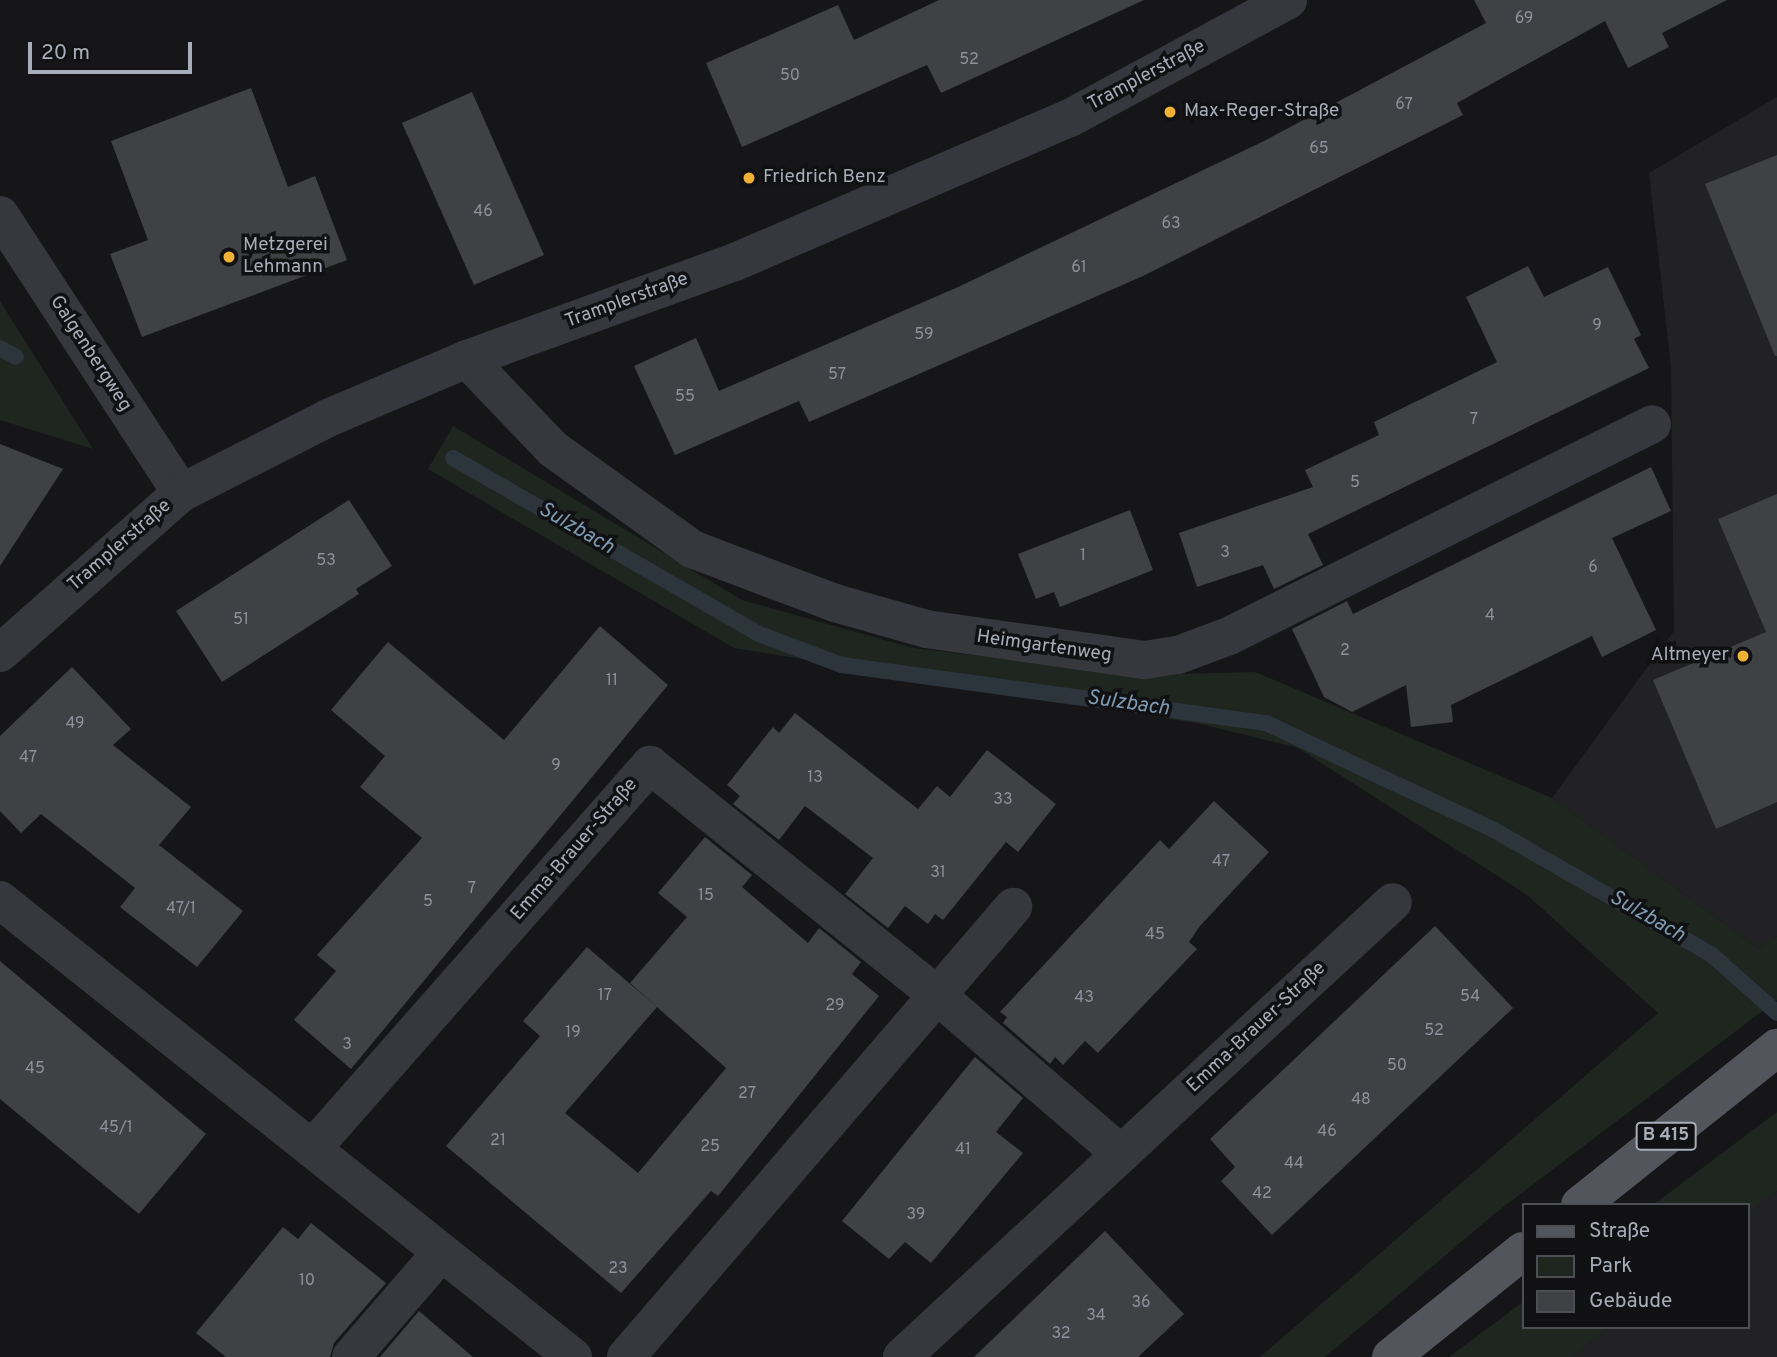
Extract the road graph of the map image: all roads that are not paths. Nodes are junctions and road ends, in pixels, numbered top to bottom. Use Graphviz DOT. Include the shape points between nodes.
graph roads {
  1 [pos="1288,0"];
  2 [pos="0,215"];
  3 [pos="467,359"];
  4 [pos="1652,424"];
  5 [pos="181,493"];
  6 [pos="0,653"];
  7 [pos="0,900"];
  8 [pos="1393,902"];
  9 [pos="1013,907"];
  10 [pos="938,996"];
  11 [pos="1764,1057"];
  12 [pos="312,1149"];
  13 [pos="1121,1154"];
  14 [pos="1582,1203"];
  15 [pos="1522,1252"];
  16 [pos="439,1255"];
  17 [pos="351,1357"];
  18 [pos="573,1357"];
  19 [pos="626,1357"];
  20 [pos="902,1357"];
  21 [pos="1391,1357"];
  1 -- 3 [label="street, Tramplerstraße" via="1070,118 734,262"];
  2 -- 5 [label="street, Galgenbergweg"];
  3 -- 4 [label="street, Heimgartenweg" via="552,449 692,549 835,603 926,629 1145,660 1178,655 1229,636"];
  3 -- 5 [label="street, Tramplerstraße" via="328,418"];
  5 -- 6 [label="street, Tramplerstraße"];
  7 -- 12 [label="street"];
  8 -- 13 [label="street, Emma-Brauer-Straße"];
  9 -- 10 [label="street"];
  10 -- 12 [label="street, Emma-Brauer-Straße" via="650,765"];
  10 -- 13 [label="street, Emma-Brauer-Straße"];
  10 -- 19 [label="street"];
  11 -- 14 [label="main road, B 415"];
  12 -- 16 [label="street"];
  13 -- 20 [label="street, Emma-Brauer-Straße"];
  15 -- 21 [label="main road"];
  16 -- 17 [label="street"];
  16 -- 18 [label="street"];
}
